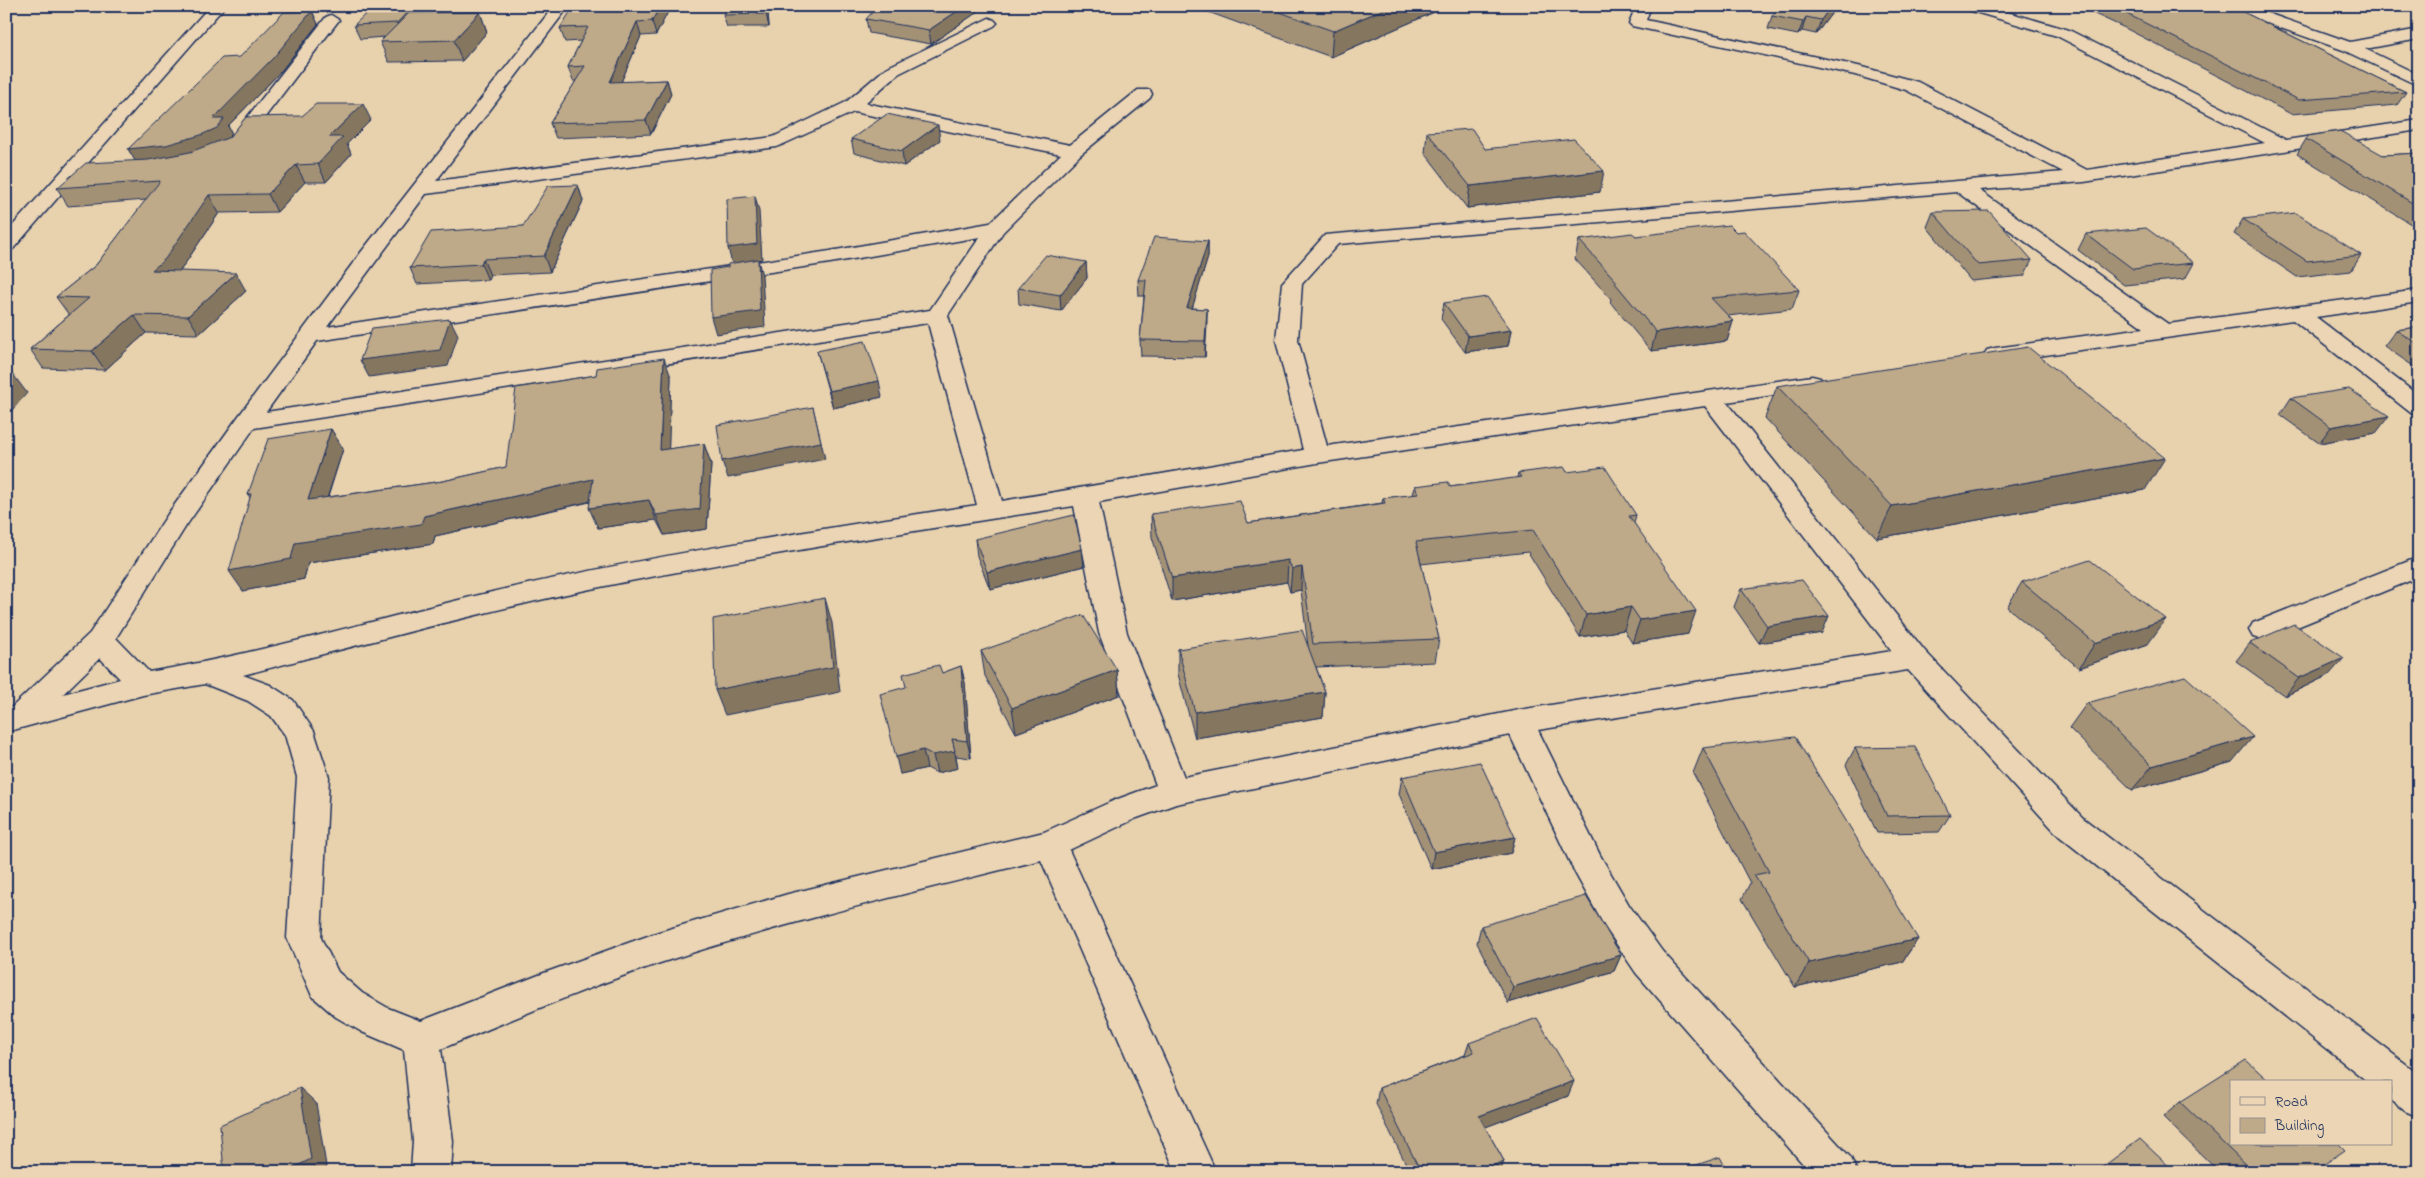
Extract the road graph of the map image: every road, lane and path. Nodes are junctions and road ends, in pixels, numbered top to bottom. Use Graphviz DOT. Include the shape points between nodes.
graph roads {
  1 [pos="218,6"];
  2 [pos="562,6"];
  3 [pos="1644,6"];
  4 [pos="1970,6"];
  5 [pos="2232,6"];
  6 [pos="2248,6"];
  7 [pos="2265,18"];
  8 [pos="331,20"];
  9 [pos="989,23"];
  10 [pos="2419,34"];
  11 [pos="2349,47"];
  12 [pos="2419,81"];
  13 [pos="1144,94"];
  14 [pos="852,106"];
  15 [pos="2419,125"];
  16 [pos="2284,146"];
  17 [pos="1074,151"];
  18 [pos="221,157"];
  19 [pos="88,173"];
  20 [pos="70,174"];
  21 [pos="2084,176"];
  22 [pos="1960,186"];
  23 [pos="420,189"];
  24 [pos="996,228"];
  25 [pos="6,245"];
  26 [pos="2419,296"];
  27 [pos="2298,313"];
  28 [pos="937,315"];
  29 [pos="2163,331"];
  30 [pos="309,336"];
  31 [pos="1969,359"];
  32 [pos="1835,380"];
  33 [pos="1710,397"];
  34 [pos="2419,408"];
  35 [pos="246,422"];
  36 [pos="1317,455"];
  37 [pos="1084,496"];
  38 [pos="991,509"];
  39 [pos="2419,566"];
  40 [pos="2263,630"];
  41 [pos="100,640"];
  42 [pos="1914,658"];
  43 [pos="206,673"];
  44 [pos="143,684"];
  45 [pos="14,718"];
  46 [pos="1519,722"];
  47 [pos="1174,792"];
  48 [pos="1050,844"];
  49 [pos="420,1039"];
  50 [pos="2419,1098"];
  51 [pos="431,1172"];
  52 [pos="1196,1172"];
  53 [pos="1837,1172"];
  1 -- 20 [label="street"];
  2 -- 23 [label="street"];
  3 -- 21 [label="street" via="1637,23 1858,70 1912,86"];
  4 -- 16 [label="street" via="2063,33"];
  5 -- 7 [label="street"];
  6 -- 7 [label="street"];
  7 -- 11 [label="street"];
  8 -- 18 [label="street" via="232,148"];
  9 -- 14 [label="street" via="892,71"];
  10 -- 11 [label="street"];
  11 -- 12 [label="street"];
  13 -- 17 [label="street"];
  14 -- 17 [label="street"];
  14 -- 23 [label="street" via="777,142"];
  15 -- 16 [label="street"];
  16 -- 21 [label="street"];
  17 -- 24 [label="street"];
  19 -- 20 [label="street"];
  20 -- 25 [label="street"];
  21 -- 22 [label="street"];
  22 -- 29 [label="street"];
  22 -- 36 [label="street" via="1332,239 1292,283 1287,340"];
  23 -- 30 [label="street"];
  24 -- 28 [label="street"];
  24 -- 30 [label="street" via="830,257"];
  26 -- 27 [label="street"];
  27 -- 29 [label="street"];
  27 -- 34 [label="street"];
  28 -- 35 [label="street"];
  28 -- 38 [label="street"];
  29 -- 31 [label="street"];
  30 -- 35 [label="street"];
  32 -- 33 [label="street"];
  33 -- 36 [label="street"];
  33 -- 42 [label="street"];
  35 -- 41 [label="street" via="177,520"];
  36 -- 37 [label="street"];
  37 -- 38 [label="street"];
  37 -- 47 [label="street" via="1113,633"];
  38 -- 43 [label="street" via="618,574"];
  39 -- 40 [label="street"];
  41 -- 44 [label="street"];
  41 -- 45 [label="street"];
  42 -- 46 [label="street"];
  42 -- 50 [label="street" via="2071,827"];
  43 -- 44 [label="street"];
  43 -- 49 [label="street" via="259,693 282,708 299,731 313,778 304,938 325,984 349,1005"];
  44 -- 45 [label="street"];
  46 -- 47 [label="street"];
  46 -- 53 [label="street" via="1586,861 1617,916 1649,962"];
  47 -- 48 [label="street" via="1126,809"];
  48 -- 49 [label="street" via="788,909 659,948 544,989"];
  48 -- 52 [label="street"];
  49 -- 51 [label="street" via="433,1141"];
}
